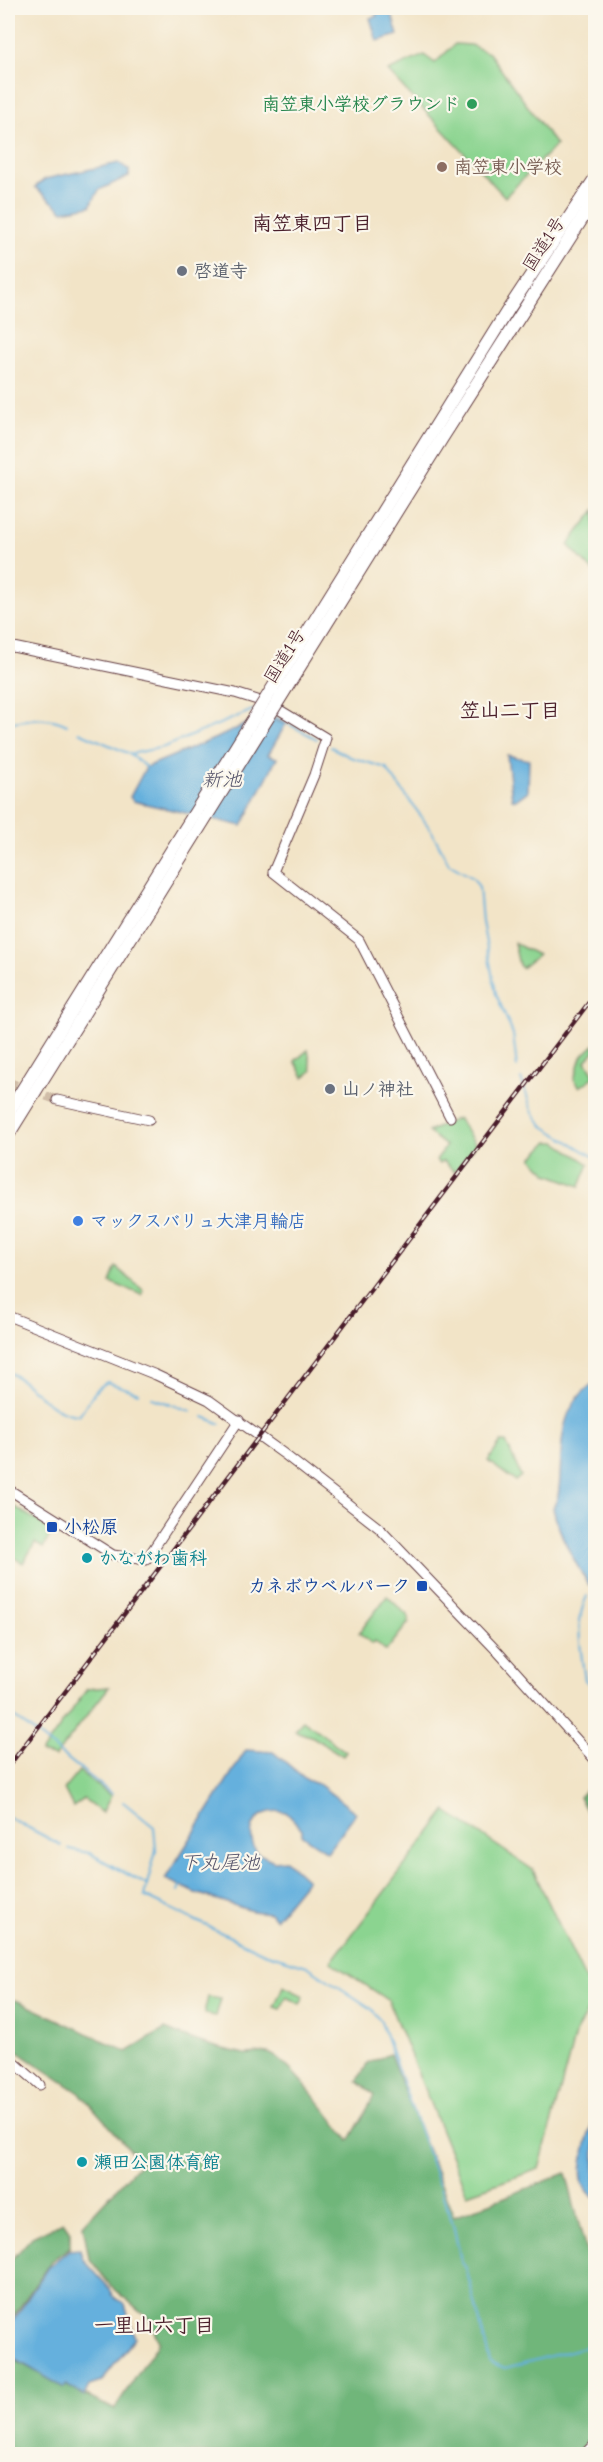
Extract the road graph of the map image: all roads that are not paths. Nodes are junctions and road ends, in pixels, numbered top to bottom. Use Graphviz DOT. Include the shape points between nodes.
graph roads {
  1 [pos="596,177"];
  2 [pos="596,197"];
  3 [pos="8,646"];
  4 [pos="57,1100"];
  5 [pos="8,1113"];
  6 [pos="450,1117"];
  7 [pos="149,1120"];
  8 [pos="8,1135"];
  9 [pos="8,1316"];
  10 [pos="239,1420"];
  11 [pos="8,1490"];
  12 [pos="596,1761"];
  13 [pos="8,2057"];
  14 [pos="40,2085"];
  15 [pos="596,2446"];
  16 [pos="588,2454"];
  1 -- 5 [label="highway, 国道1号, bridge" via="508,310"];
  2 -- 8 [label="highway, 国道1号, bridge"];
  3 -- 6 [label="street" via="235,693 270,704 326,738 273,872 359,940"];
  4 -- 7 [label="street"];
  9 -- 10 [label="street" via="156,1376 209,1400"];
  10 -- 11 [label="street" via="146,1560 113,1556"];
  10 -- 12 [label="street" via="379,1528"];
  13 -- 14 [label="street"];
  15 -- 16 [label="highway"];
}
